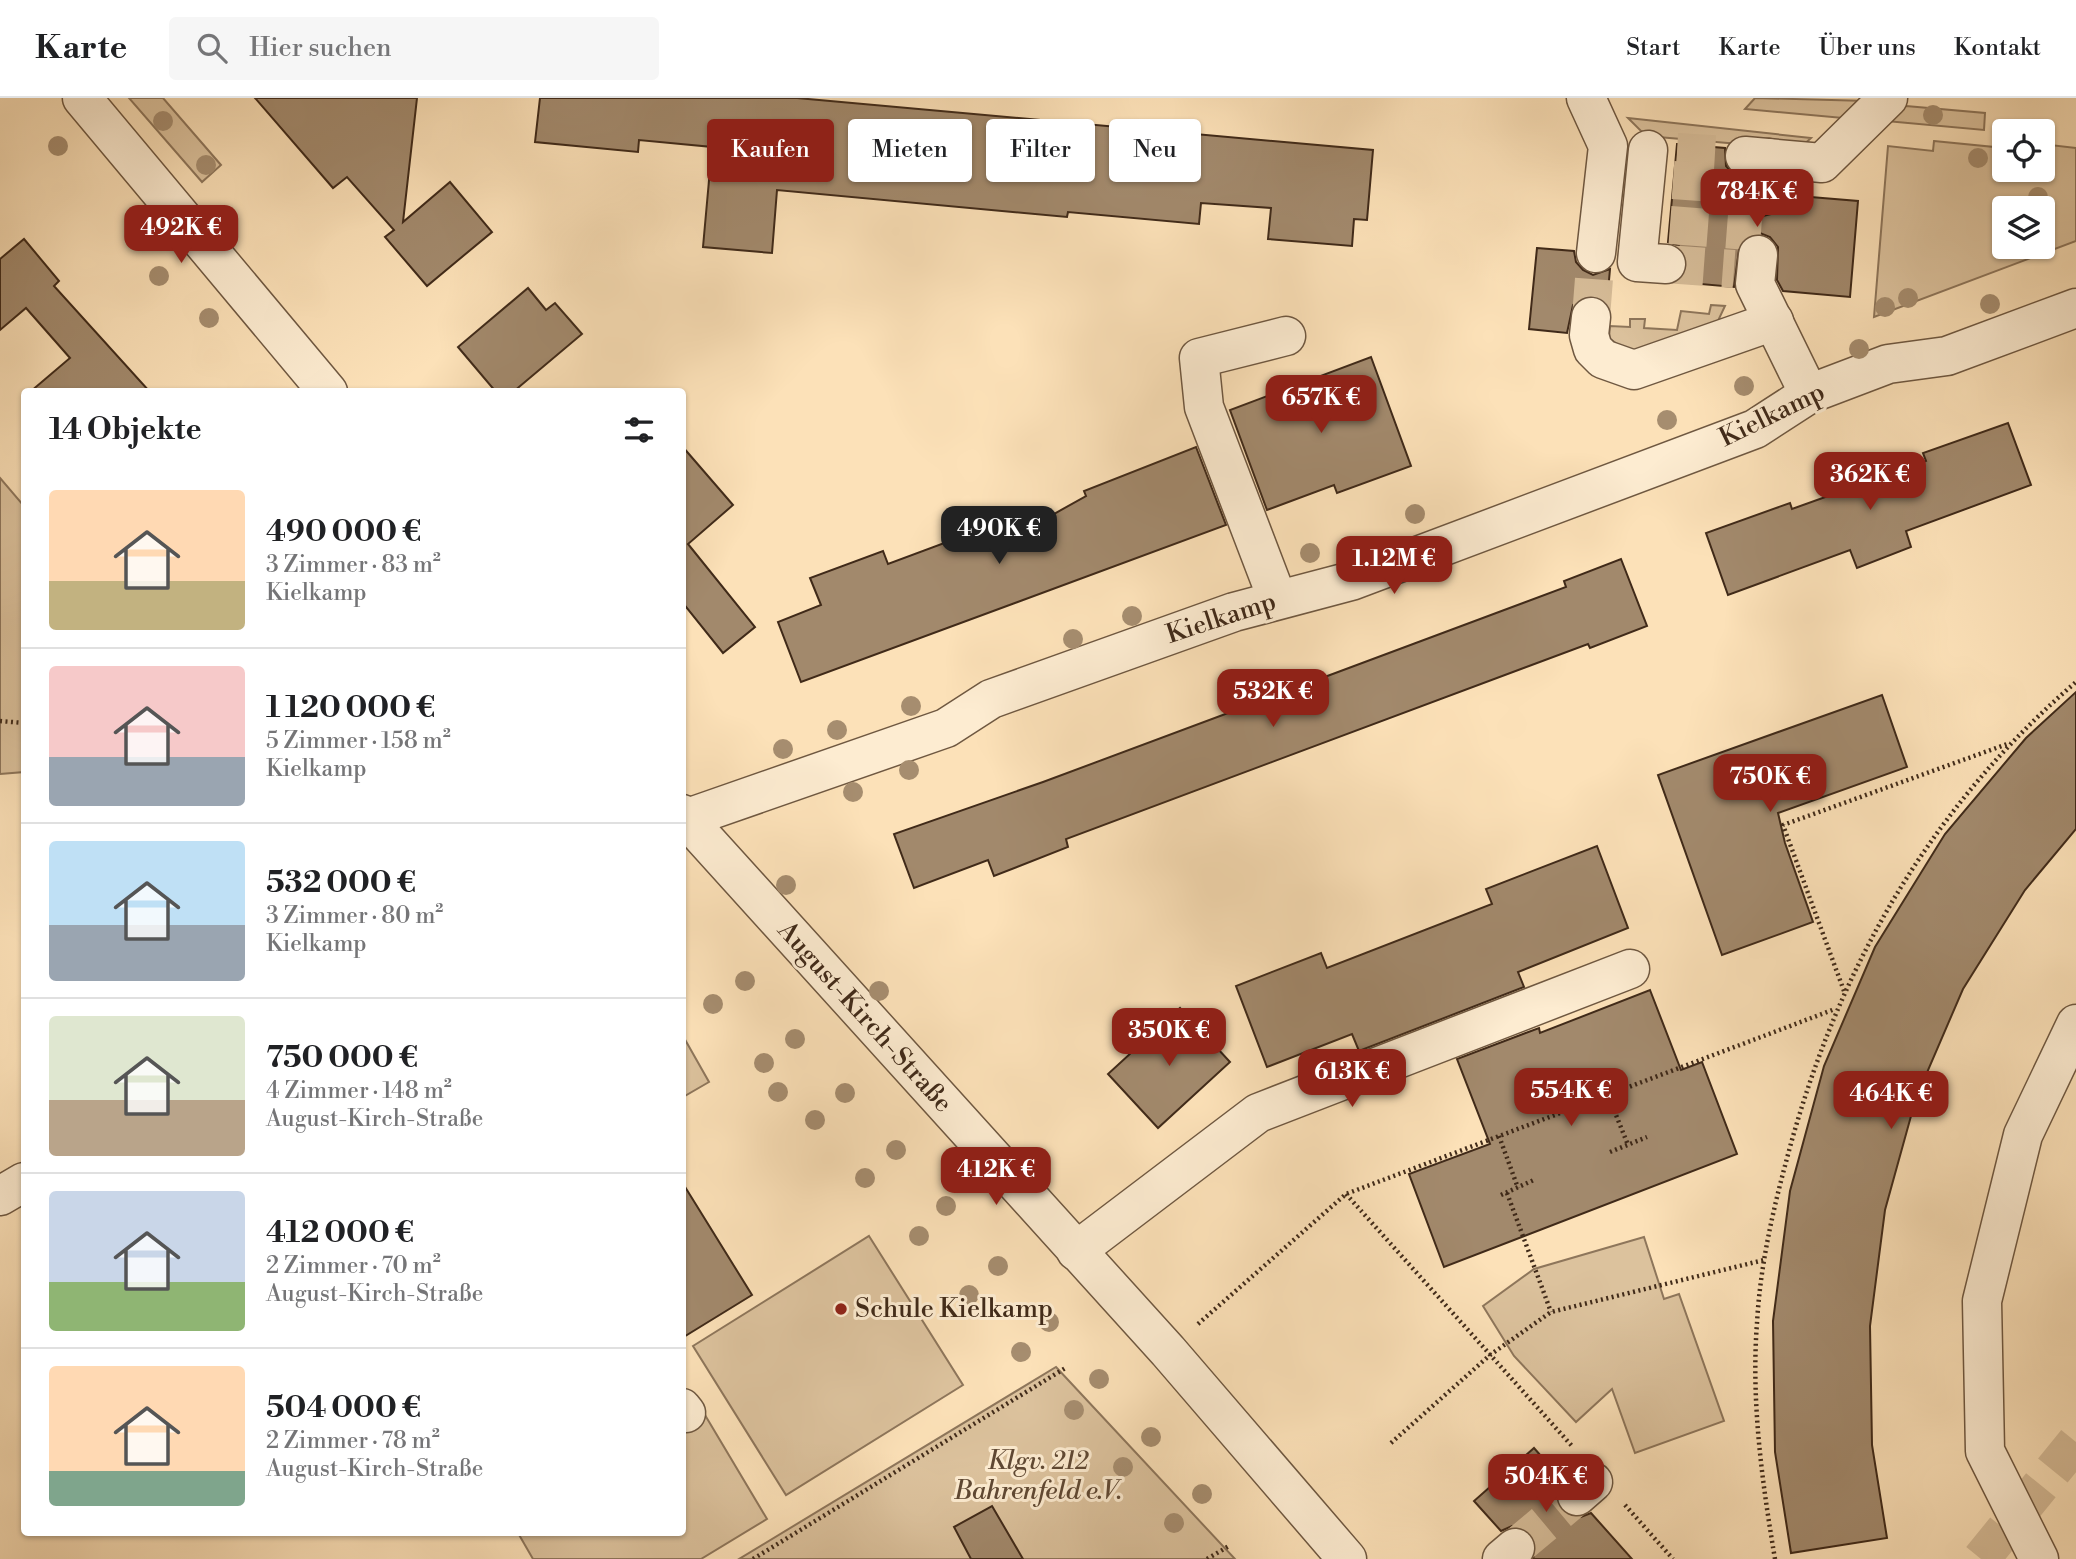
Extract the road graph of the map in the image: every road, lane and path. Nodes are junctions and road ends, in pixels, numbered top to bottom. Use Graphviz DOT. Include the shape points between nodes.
graph roads {
  1 [pos="82,98"];
  2 [pos="1586,98"];
  3 [pos="1888,98"];
  4 [pos="1606,160"];
  5 [pos="1758,176"];
  6 [pos="1655,224"];
  7 [pos="1666,264"];
  8 [pos="1749,265"];
  9 [pos="2076,308"];
  10 [pos="1591,317"];
  11 [pos="1774,321"];
  12 [pos="1286,336"];
  13 [pos="325,388"];
  14 [pos="1809,394"];
  15 [pos="1277,598"];
  16 [pos="2076,682"];
  17 [pos="0,721"];
  18 [pos="21,723"];
  19 [pos="2010,743"];
  20 [pos="686,817"];
  21 [pos="686,820"];
  22 [pos="1630,969"];
  23 [pos="1845,992"];
  24 [pos="1835,1009"];
  25 [pos="2076,1024"];
  26 [pos="1608,1095"];
  27 [pos="1499,1136"];
  28 [pos="1647,1137"];
  29 [pos="1628,1145"];
  30 [pos="1610,1152"];
  31 [pos="1536,1180"];
  32 [pos="21,1184"];
  33 [pos="1518,1188"];
  34 [pos="1346,1194"];
  35 [pos="0,1196"];
  36 [pos="1076,1251"];
  37 [pos="1764,1259"];
  38 [pos="1551,1312"];
  39 [pos="1168,1351"];
  40 [pos="1490,1355"];
  41 [pos="1067,1367"];
  42 [pos="1391,1443"];
  43 [pos="1573,1447"];
  44 [pos="1596,1492"];
  45 [pos="1229,1546"];
  46 [pos="753,1559"];
  47 [pos="1207,1559"];
  48 [pos="1347,1559"];
  49 [pos="1673,1559"];
  50 [pos="1774,1559"];
  51 [pos="2039,1559"];
  1 -- 13 [label="street"];
  2 -- 4 [label="street"];
  3 -- 5 [label="street" via="1822,163"];
  4 -- 6 [label="street" via="1661,165"];
  4 -- 6 [label="street" via="1597,237"];
  6 -- 7 [label="street" via="1637,262"];
  8 -- 11 [label="street"];
  9 -- 14 [label="street, Kielkamp" via="1947,356 1888,364"];
  10 -- 11 [label="street" via="1593,349 1603,359 1634,370"];
  11 -- 14 [label="street"];
  12 -- 15 [label="street" via="1199,358 1204,407"];
  14 -- 15 [label="street, Kielkamp" via="1755,429 1351,581"];
  15 -- 20 [label="street, Kielkamp" via="991,699 946,728"];
  16 -- 19 [label="path"];
  17 -- 18 [label="path"];
  19 -- 23 [label="path" via="1919,855"];
  19 -- 23 [label="path" via="1783,825"];
  21 -- 36 [label="street, August-Kirch-Straße"];
  22 -- 36 [label="street" via="1258,1113"];
  23 -- 24 [label="path"];
  24 -- 26 [label="path"];
  24 -- 37 [label="path" via="1809,1078"];
  25 -- 51 [label="street" via="2023,1135 1982,1301 1985,1451"];
  26 -- 27 [label="path"];
  26 -- 29 [label="path"];
  27 -- 33 [label="path"];
  27 -- 34 [label="path"];
  28 -- 29 [label="path"];
  29 -- 30 [label="path"];
  31 -- 33 [label="path"];
  32 -- 35 [label="street"];
  33 -- 38 [label="path" via="1504,1194"];
  34 -- 39 [label="path"];
  34 -- 40 [label="path"];
  36 -- 39 [label="street, August-Kirch-Straße"];
  37 -- 38 [label="path"];
  37 -- 50 [label="path" via="1756,1324 1759,1446"];
  38 -- 40 [label="path"];
  39 -- 48 [label="street, August-Kirch-Straße"];
  40 -- 42 [label="path"];
  40 -- 43 [label="path"];
  41 -- 46 [label="path"];
  44 -- 49 [label="path"];
  45 -- 47 [label="path"];
}
